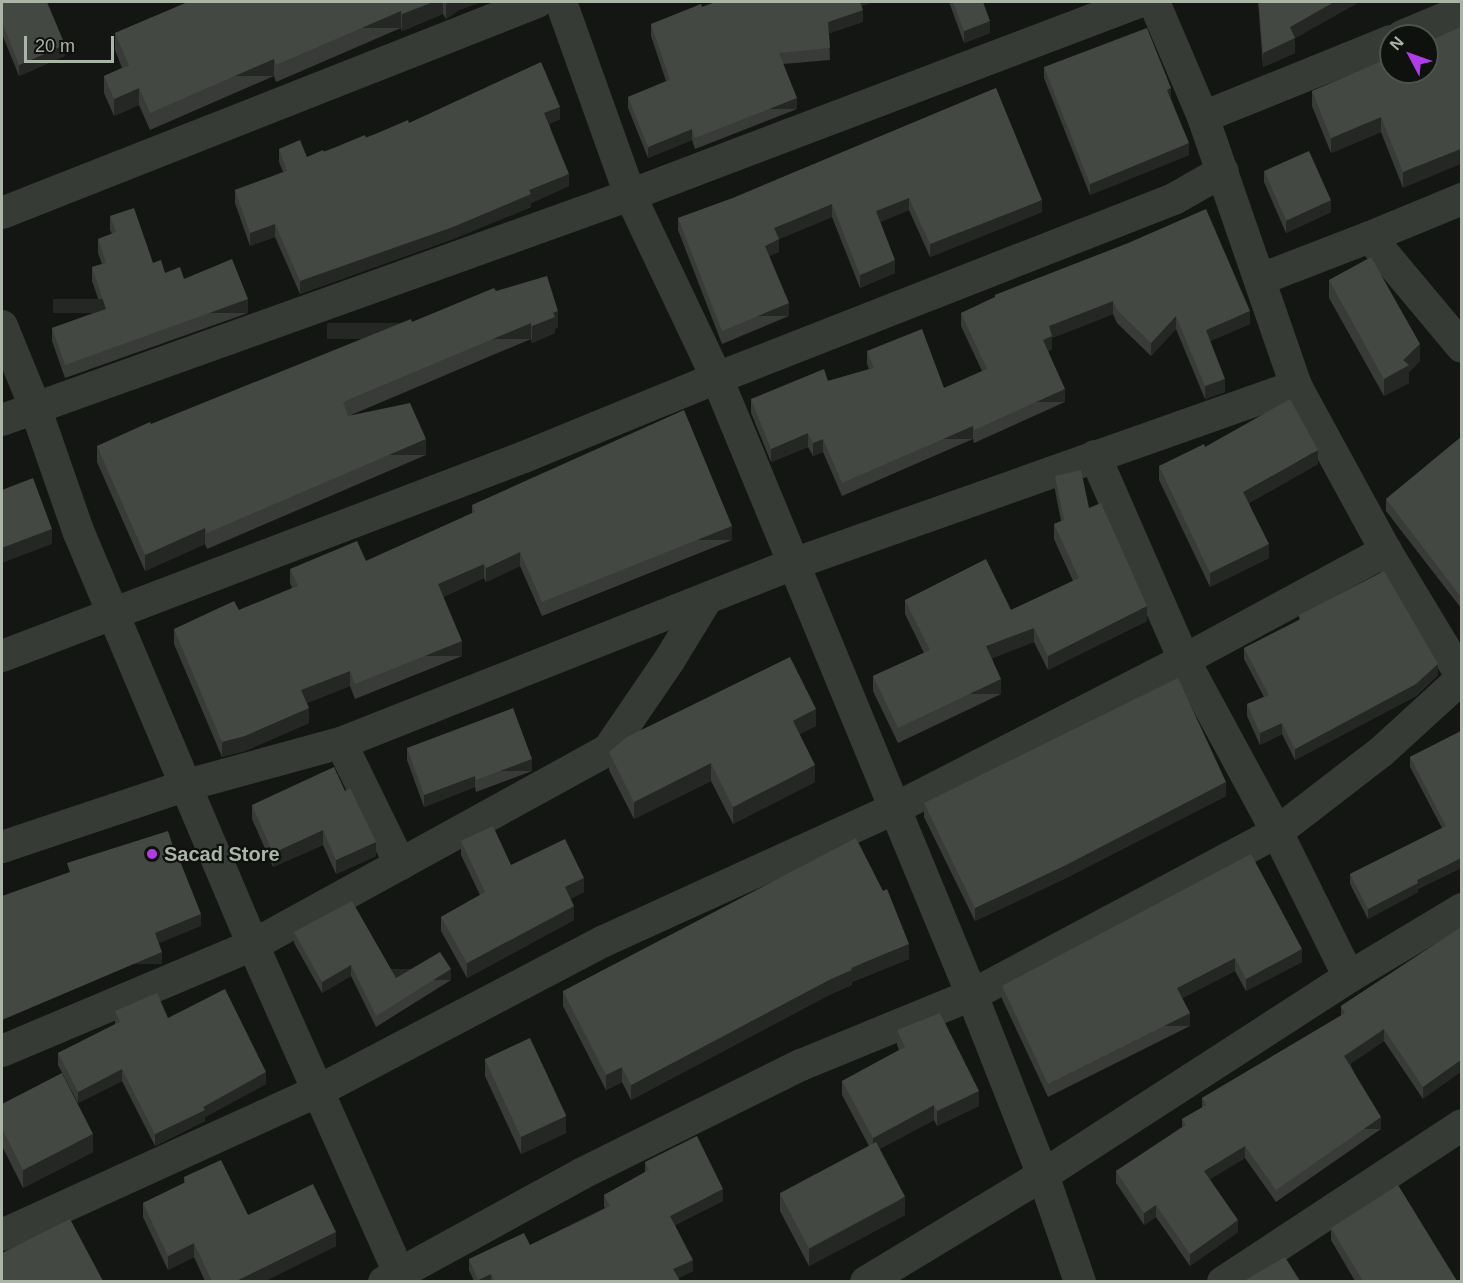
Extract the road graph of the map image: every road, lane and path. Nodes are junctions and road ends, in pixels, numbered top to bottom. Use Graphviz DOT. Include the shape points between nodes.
graph roads {
  1 [pos="537,2"];
  2 [pos="561,2"];
  3 [pos="1139,2"];
  4 [pos="1154,2"];
  5 [pos="1461,11"];
  6 [pos="1430,24"];
  7 [pos="1379,46"];
  8 [pos="1203,117"];
  9 [pos="1223,171"];
  10 [pos="630,195"];
  11 [pos="1461,199"];
  12 [pos="2,213"];
  13 [pos="1370,237"];
  14 [pos="1261,279"];
  15 [pos="2,326"];
  16 [pos="1461,347"];
  17 [pos="717,378"];
  18 [pos="1296,386"];
  19 [pos="35,407"];
  20 [pos="2,420"];
  21 [pos="1095,456"];
  22 [pos="1386,551"];
  23 [pos="794,564"];
  24 [pos="706,600"];
  25 [pos="113,613"];
  26 [pos="2,656"];
  27 [pos="1185,660"];
  28 [pos="1461,678"];
  29 [pos="341,743"];
  30 [pos="187,785"];
  31 [pos="894,809"];
  32 [pos="1277,832"];
  33 [pos="2,847"];
  34 [pos="400,864"];
  35 [pos="1461,909"];
  36 [pos="254,945"];
  37 [pos="1349,977"];
  38 [pos="972,995"];
  39 [pos="2,1051"];
  40 [pos="318,1091"];
  41 [pos="1461,1125"];
  42 [pos="1043,1175"];
  43 [pos="2,1235"];
  44 [pos="395,1278"];
  45 [pos="866,1281"];
  46 [pos="1080,1281"];
  47 [pos="1223,1281"];
  1 -- 12 [label="street"];
  2 -- 10 [label="street"];
  3 -- 10 [label="street"];
  4 -- 8 [label="street"];
  5 -- 6 [label="street"];
  7 -- 8 [label="street"];
  8 -- 9 [label="street"];
  9 -- 14 [label="street"];
  9 -- 17 [label="street" via="1174,199"];
  10 -- 17 [label="street"];
  10 -- 19 [label="street"];
  11 -- 13 [label="street"];
  13 -- 14 [label="street"];
  13 -- 16 [label="street"];
  14 -- 18 [label="street"];
  15 -- 19 [label="street"];
  17 -- 23 [label="street"];
  17 -- 25 [label="street" via="513,462"];
  18 -- 21 [label="street"];
  18 -- 22 [label="street"];
  19 -- 20 [label="street"];
  19 -- 25 [label="street" via="79,533"];
  21 -- 23 [label="street"];
  21 -- 27 [label="street"];
  22 -- 27 [label="street"];
  22 -- 28 [label="street"];
  23 -- 24 [label="street"];
  23 -- 31 [label="street"];
  24 -- 29 [label="street"];
  24 -- 34 [label="street" via="608,750"];
  25 -- 26 [label="street"];
  25 -- 30 [label="street"];
  27 -- 31 [label="street"];
  27 -- 32 [label="street"];
  28 -- 32 [label="street" via="1381,752"];
  29 -- 30 [label="street"];
  29 -- 34 [label="street"];
  30 -- 33 [label="street"];
  30 -- 36 [label="street"];
  31 -- 38 [label="street"];
  31 -- 40 [label="street" via="604,941"];
  32 -- 37 [label="street"];
  32 -- 38 [label="street"];
  34 -- 36 [label="street"];
  35 -- 37 [label="street"];
  36 -- 39 [label="street"];
  36 -- 40 [label="street"];
  37 -- 42 [label="street"];
  38 -- 42 [label="street"];
  38 -- 44 [label="street" via="801,1065 581,1174"];
  40 -- 43 [label="street"];
  40 -- 44 [label="street"];
  41 -- 47 [label="street"];
  42 -- 45 [label="street"];
  42 -- 46 [label="street"];
}
